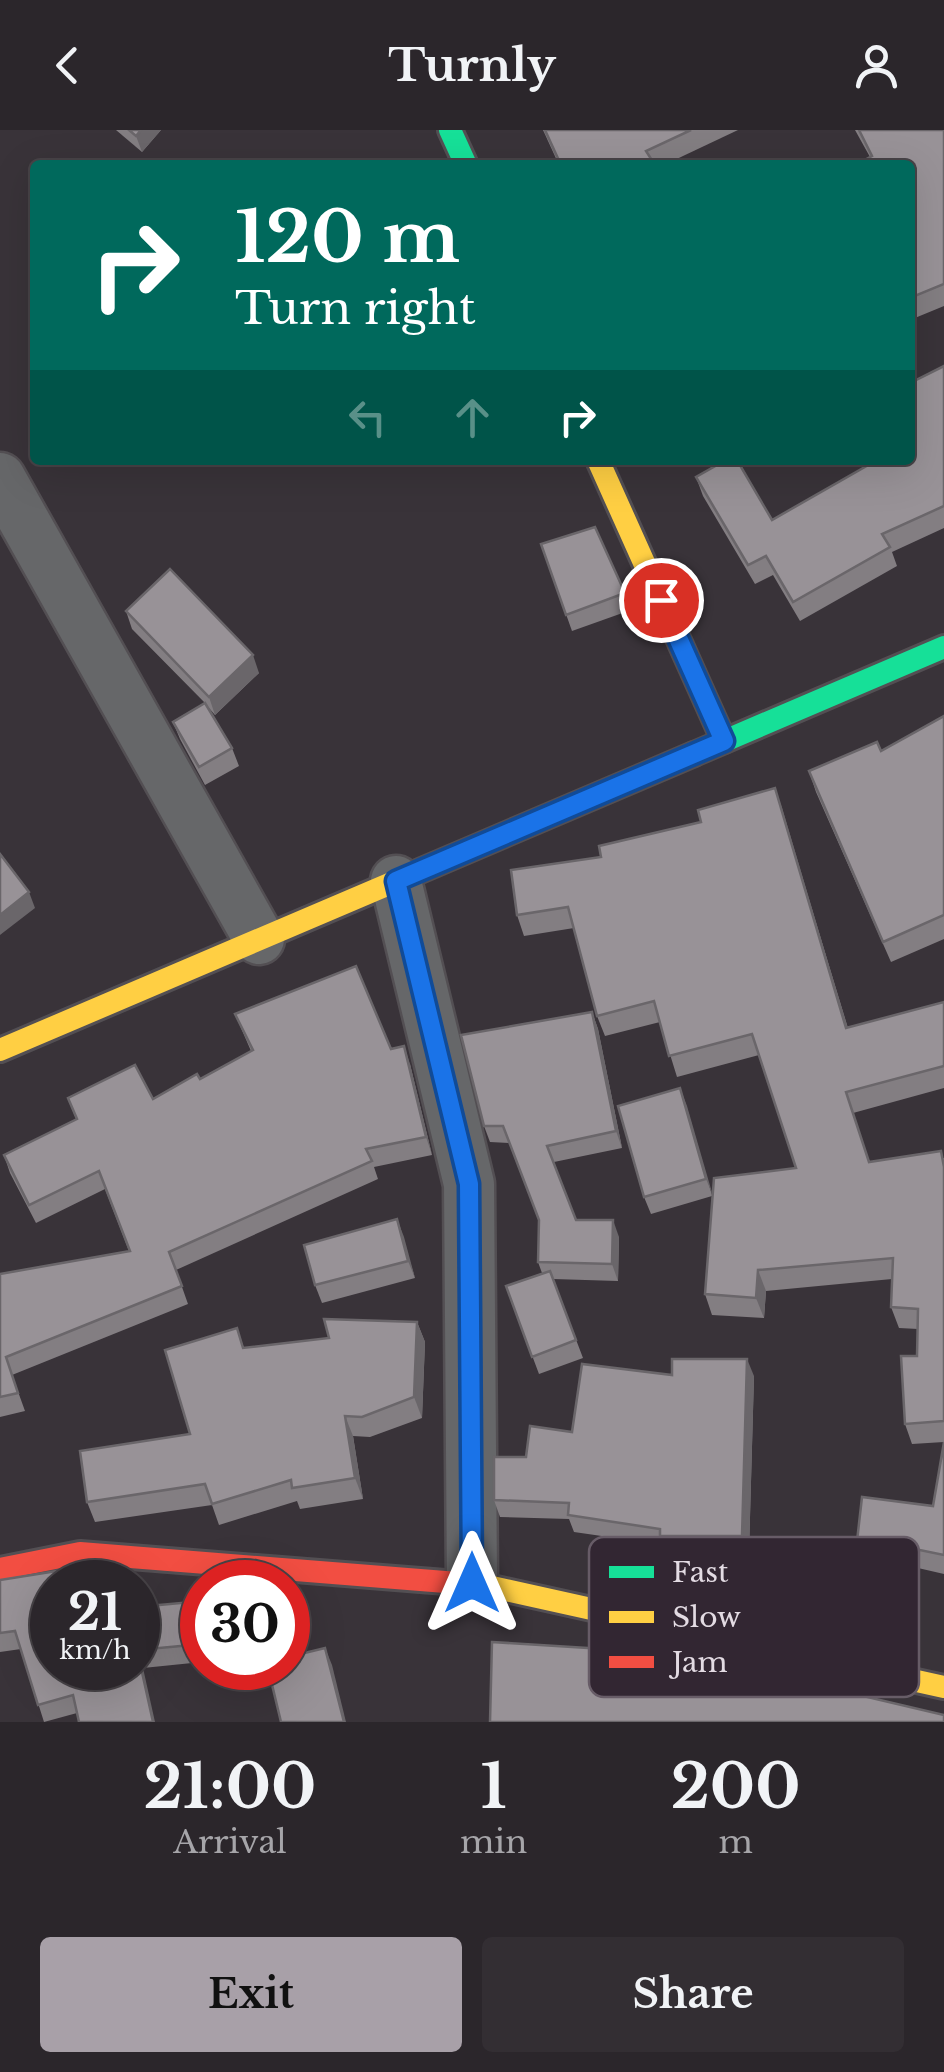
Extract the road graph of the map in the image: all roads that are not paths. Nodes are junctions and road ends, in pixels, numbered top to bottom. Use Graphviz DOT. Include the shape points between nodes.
graph roads {
  1 [pos="450,130"];
  2 [pos="464,160"];
  3 [pos="600,465"];
  4 [pos="0,478"];
  5 [pos="944,647"];
  6 [pos="724,741"];
  7 [pos="396,881"];
  8 [pos="259,939"];
  9 [pos="0,1050"];
  10 [pos="0,1569"];
  11 [pos="472,1583"];
  12 [pos="589,1609"];
  13 [pos="919,1682"];
  14 [pos="944,1688"];
  1 -- 2 [label="street"];
  3 -- 6 [label="street"];
  4 -- 8 [label="street"];
  5 -- 6 [label="street"];
  6 -- 7 [label="street"];
  7 -- 8 [label="street"];
  7 -- 11 [label="street" via="469,1184"];
  8 -- 9 [label="street"];
  10 -- 11 [label="street" via="80,1553"];
  11 -- 12 [label="street"];
  13 -- 14 [label="street"];
}
